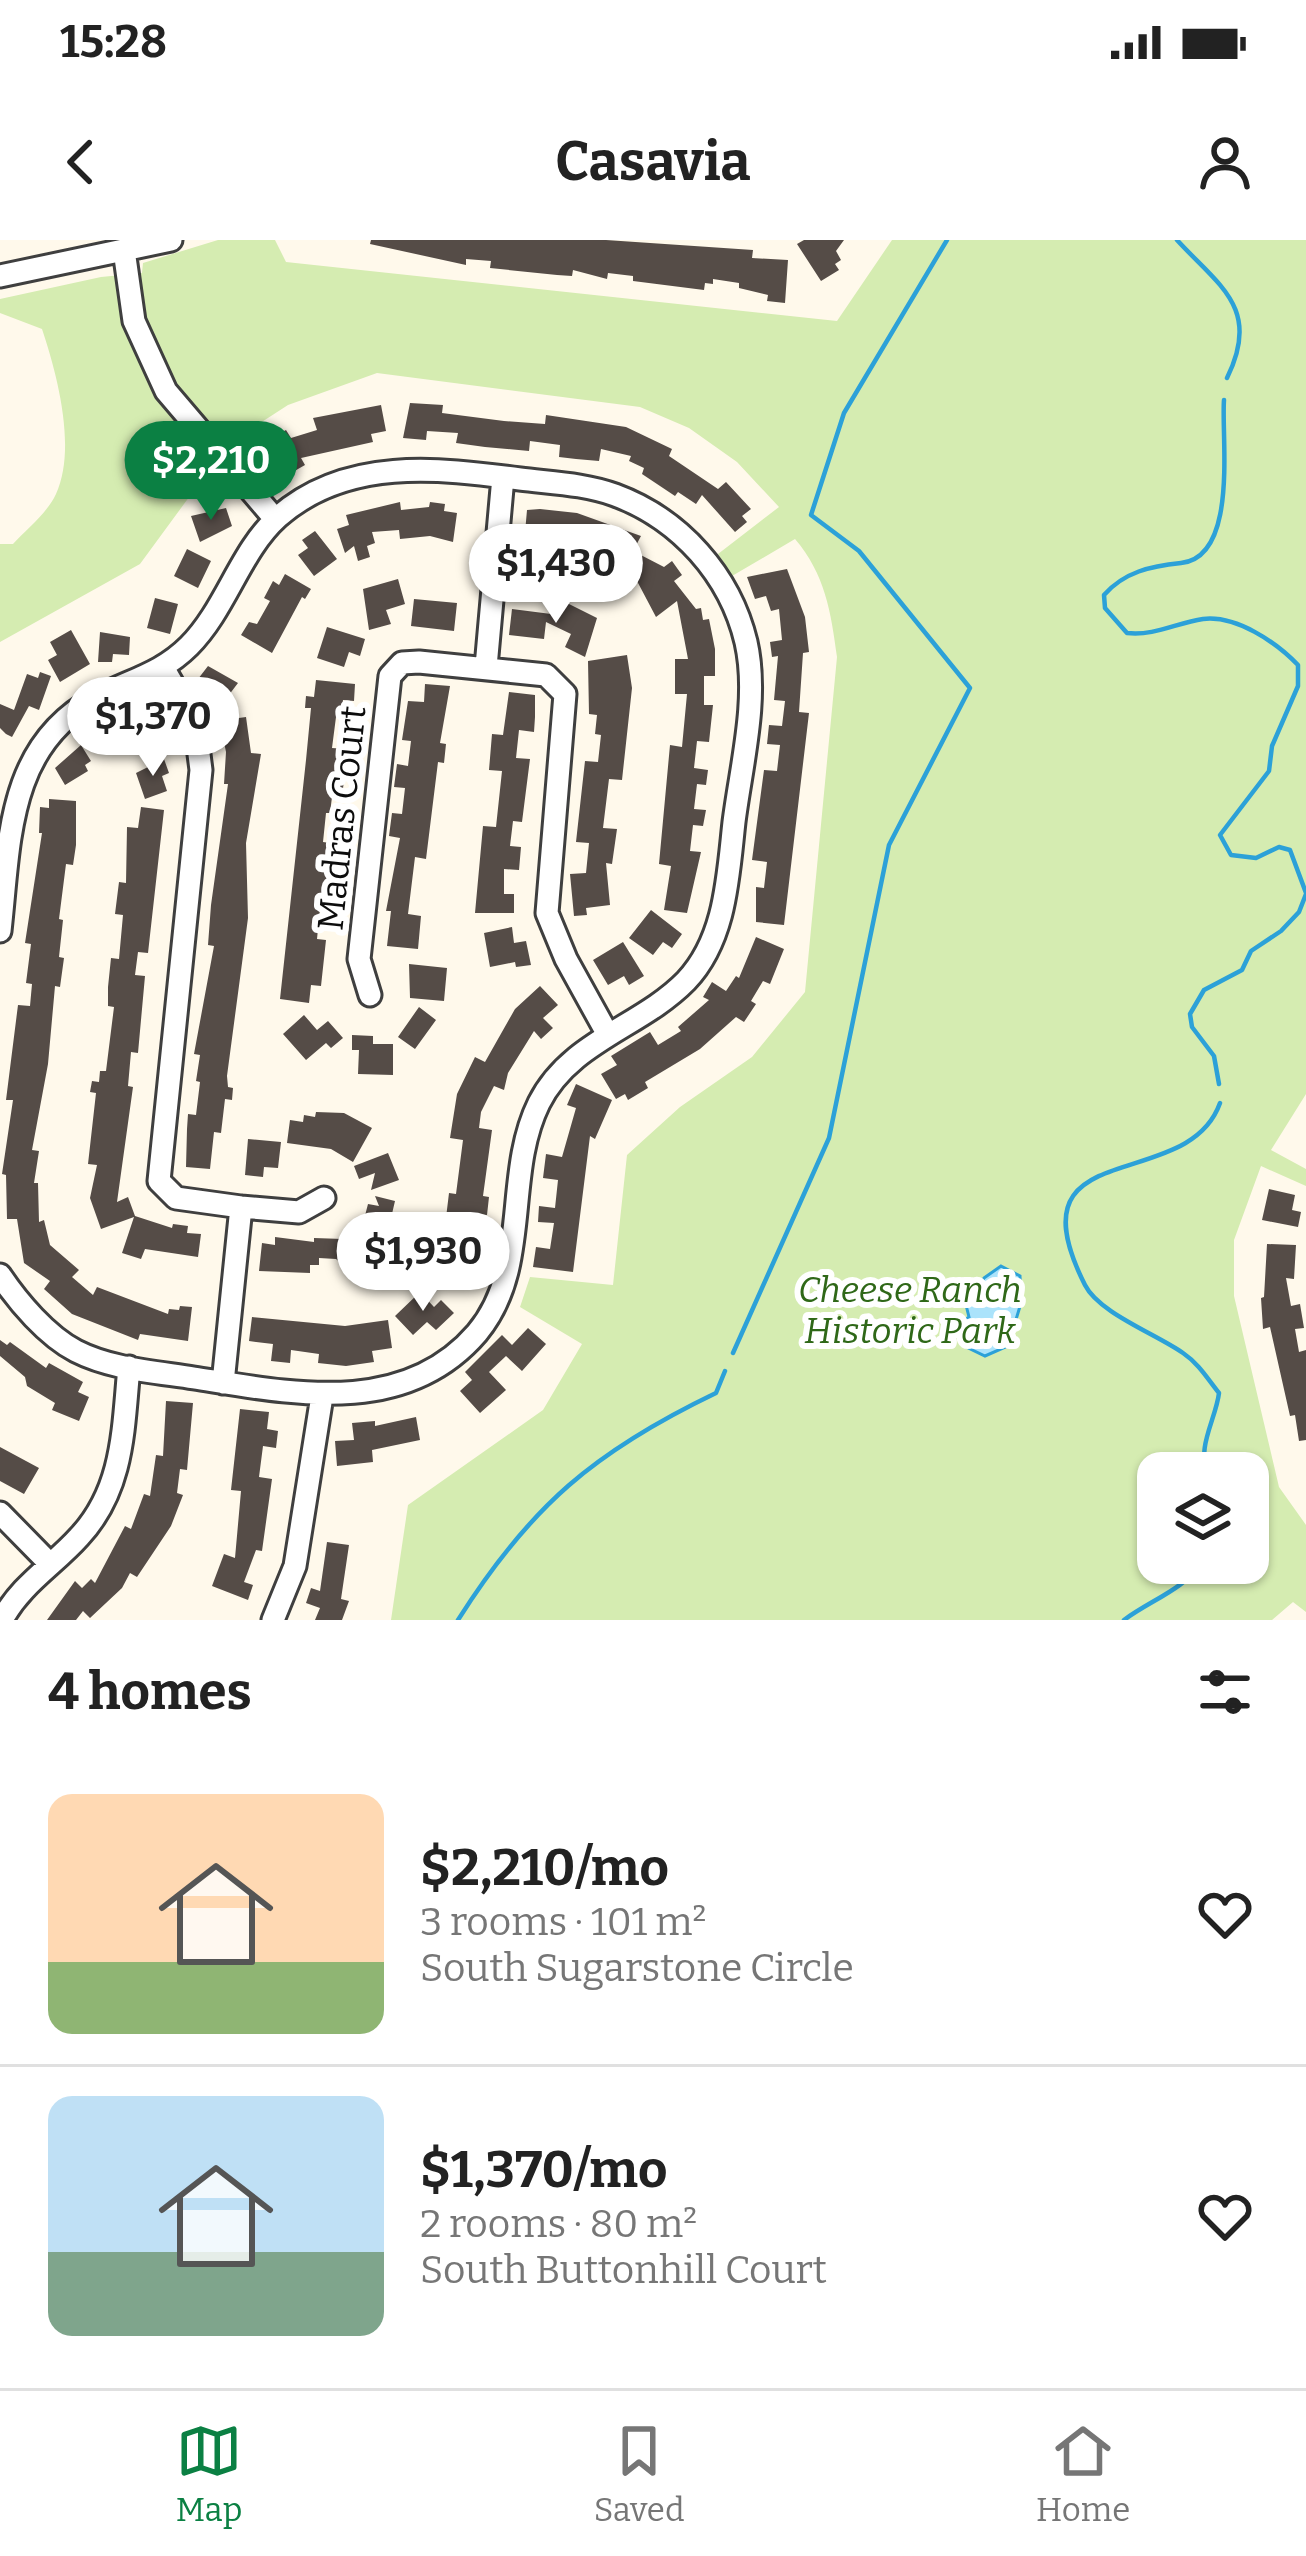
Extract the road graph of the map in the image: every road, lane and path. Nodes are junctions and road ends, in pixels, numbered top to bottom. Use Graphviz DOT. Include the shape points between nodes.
graph roads {
  1 [pos="171,240"];
  2 [pos="124,250"];
  3 [pos="0,276"];
  4 [pos="503,477"];
  5 [pos="275,519"];
  6 [pos="486,667"];
  7 [pos="164,669"];
  8 [pos="0,931"];
  9 [pos="370,995"];
  10 [pos="608,1035"];
  11 [pos="324,1198"];
  12 [pos="241,1207"];
  13 [pos="0,1275"];
  14 [pos="129,1367"];
  15 [pos="223,1383"];
  16 [pos="322,1396"];
  17 [pos="0,1514"];
  18 [pos="50,1564"];
  19 [pos="2,1620"];
  20 [pos="273,1620"];
  1 -- 2 [label="street"];
  2 -- 3 [label="street"];
  2 -- 5 [label="street" via="134,321 166,391"];
  4 -- 5 [label="street" via="365,474"];
  4 -- 6 [label="street"];
  4 -- 10 [label="street" via="596,489 666,521 714,569 746,642 749,702 719,924 685,982"];
  5 -- 7 [label="street" via="196,639"];
  6 -- 9 [label="street, Madras Court" via="403,663 390,676 359,959"];
  6 -- 10 [label="street, Madras Court" via="546,675 565,694 548,913"];
  7 -- 8 [label="street" via="76,711 27,766 12,815"];
  7 -- 12 [label="street" via="195,723 201,770 159,1181 176,1198"];
  10 -- 16 [label="street" via="567,1064 540,1102 522,1152 507,1280 476,1333 430,1371 392,1388"];
  11 -- 12 [label="street" via="299,1212"];
  12 -- 15 [label="street"];
  13 -- 14 [label="street" via="75,1351"];
  14 -- 15 [label="street"];
  14 -- 18 [label="street" via="121,1455 108,1497"];
  15 -- 16 [label="street"];
  16 -- 20 [label="street" via="295,1566"];
  17 -- 18 [label="street"];
  18 -- 19 [label="street"];
}
